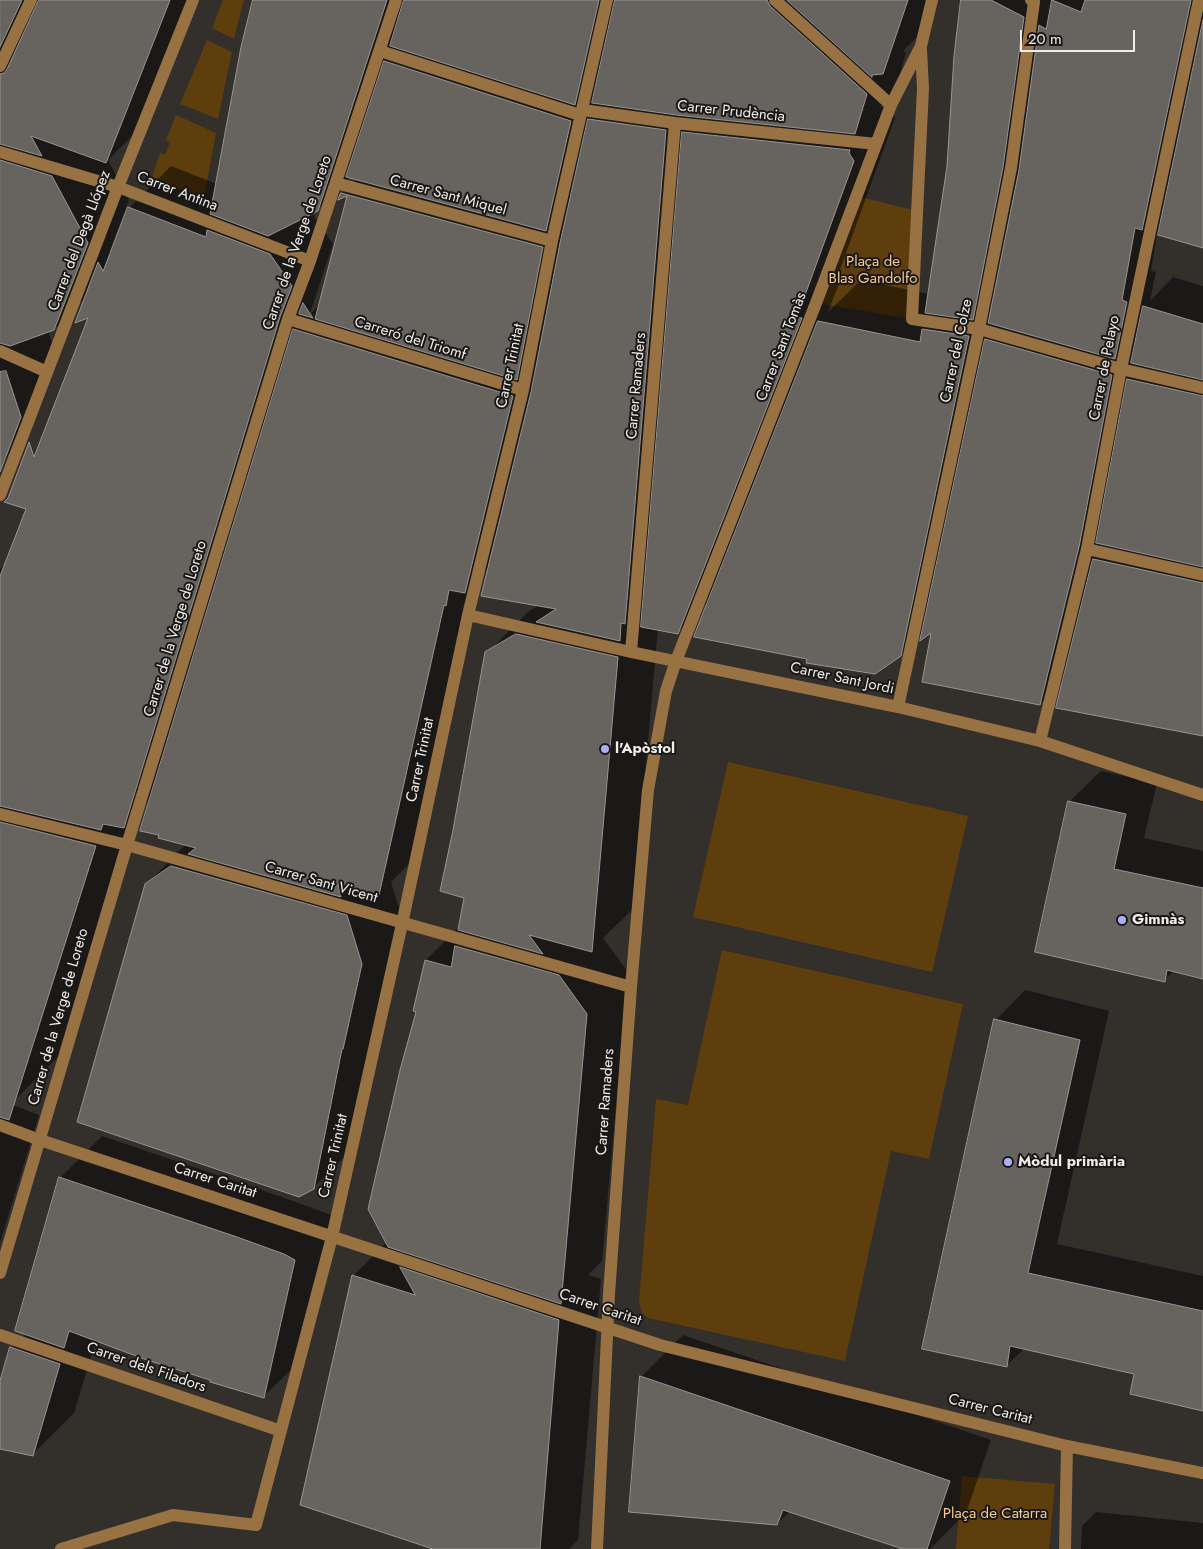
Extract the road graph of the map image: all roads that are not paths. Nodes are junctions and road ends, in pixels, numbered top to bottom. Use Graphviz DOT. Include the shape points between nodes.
graph roads {
  1 [pos="31,0"];
  2 [pos="193,0"];
  3 [pos="607,0"];
  4 [pos="775,0"];
  5 [pos="932,0"];
  6 [pos="1031,0"];
  7 [pos="1199,0"];
  8 [pos="394,1"];
  9 [pos="921,46"];
  10 [pos="380,51"];
  11 [pos="0,66"];
  12 [pos="891,105"];
  13 [pos="581,112"];
  14 [pos="675,123"];
  15 [pos="876,144"];
  16 [pos="0,152"];
  17 [pos="336,184"];
  18 [pos="118,187"];
  19 [pos="552,241"];
  20 [pos="310,261"];
  21 [pos="288,319"];
  22 [pos="979,330"];
  23 [pos="0,351"];
  24 [pos="1121,369"];
  25 [pos="47,372"];
  26 [pos="1203,388"];
  27 [pos="523,390"];
  28 [pos="0,495"];
  29 [pos="1087,549"];
  30 [pos="1203,575"];
  31 [pos="468,615"];
  32 [pos="631,652"];
  33 [pos="676,660"];
  34 [pos="898,707"];
  35 [pos="1040,741"];
  36 [pos="1203,795"];
  37 [pos="0,814"];
  38 [pos="127,845"];
  39 [pos="402,924"];
  40 [pos="631,988"];
  41 [pos="0,1125"];
  42 [pos="40,1140"];
  43 [pos="332,1237"];
  44 [pos="0,1272"];
  45 [pos="607,1327"];
  46 [pos="0,1336"];
  47 [pos="281,1431"];
  48 [pos="1067,1446"];
  49 [pos="1203,1472"];
  50 [pos="61,1549"];
  51 [pos="597,1549"];
  52 [pos="1065,1549"];
  1 -- 11 [label="street"];
  2 -- 18 [label="street, Carrer del Degà Llópez"];
  3 -- 13 [label="street, Carrer Trinitat"];
  4 -- 12 [label="street"];
  5 -- 9 [label="street, Carrer Sant Tomàs"];
  6 -- 22 [label="street, Carrer del Colze" via="1034,2 1011,168"];
  7 -- 24 [label="street, Carrer de Pelayo"];
  8 -- 10 [label="street, Carrer de la Verge de Loreto"];
  9 -- 12 [label="street, Carrer Sant Tomàs"];
  9 -- 22 [label="street, Carrer Sant Tomàs" via="923,88 912,319"];
  10 -- 13 [label="street, Carrer Prudència"];
  10 -- 17 [label="street, Carrer de la Verge de Loreto"];
  12 -- 15 [label="street, Carrer Sant Tomàs"];
  13 -- 14 [label="street, Carrer Prudència"];
  13 -- 19 [label="street, Carrer Trinitat"];
  14 -- 15 [label="street, Carrer Prudència"];
  14 -- 32 [label="street, Carrer Ramaders"];
  15 -- 33 [label="street, Carrer Sant Tomàs"];
  16 -- 18 [label="street, Carrer Antina"];
  17 -- 19 [label="street, Carrer Sant Miquel"];
  17 -- 20 [label="street, Carrer de la Verge de Loreto"];
  18 -- 20 [label="street, Carrer Antina"];
  18 -- 25 [label="street, Carrer del Degà Llópez"];
  19 -- 27 [label="street, Carrer Trinitat"];
  20 -- 21 [label="street, Carrer de la Verge de Loreto"];
  21 -- 27 [label="street, Carreró del Triomf"];
  21 -- 38 [label="street, Carrer de la Verge de Loreto"];
  22 -- 24 [label="street"];
  22 -- 34 [label="street, Carrer del Colze"];
  23 -- 25 [label="street"];
  24 -- 26 [label="street"];
  24 -- 29 [label="street, Carrer de Pelayo"];
  25 -- 28 [label="street, Carrer del Degà Llópez"];
  27 -- 31 [label="street, Carrer Trinitat"];
  29 -- 30 [label="street"];
  29 -- 35 [label="street, Carrer de Pelayo"];
  31 -- 32 [label="street, Carrer Sant Jordi"];
  31 -- 39 [label="street, Carrer Trinitat"];
  32 -- 33 [label="street, Carrer Sant Jordi"];
  33 -- 34 [label="street, Carrer Sant Jordi"];
  33 -- 40 [label="street, Carrer Ramaders" via="666,691 648,790"];
  34 -- 35 [label="street, Carrer Sant Jordi"];
  35 -- 36 [label="street, Carrer Sant Jordi"];
  37 -- 38 [label="street, Carrer Sant Vicent"];
  38 -- 39 [label="street, Carrer Sant Vicent"];
  38 -- 42 [label="street, Carrer de la Verge de Loreto"];
  39 -- 40 [label="street, Carrer Sant Vicent"];
  39 -- 43 [label="street, Carrer Trinitat"];
  40 -- 45 [label="street, Carrer Ramaders"];
  41 -- 42 [label="street, Carrer Caritat"];
  42 -- 43 [label="street, Carrer Caritat"];
  42 -- 44 [label="street, Carrer de la Verge de Loreto"];
  43 -- 45 [label="street, Carrer Caritat"];
  43 -- 47 [label="street, Carrer Trinitat"];
  45 -- 48 [label="street, Carrer Caritat" via="660,1345"];
  45 -- 51 [label="street, Carrer Ramaders"];
  46 -- 47 [label="street, Carrer dels Filadors"];
  47 -- 50 [label="street, Carrer Trinitat" via="256,1525 174,1515"];
  48 -- 49 [label="street, Carrer Caritat"];
  48 -- 52 [label="street"];
}
